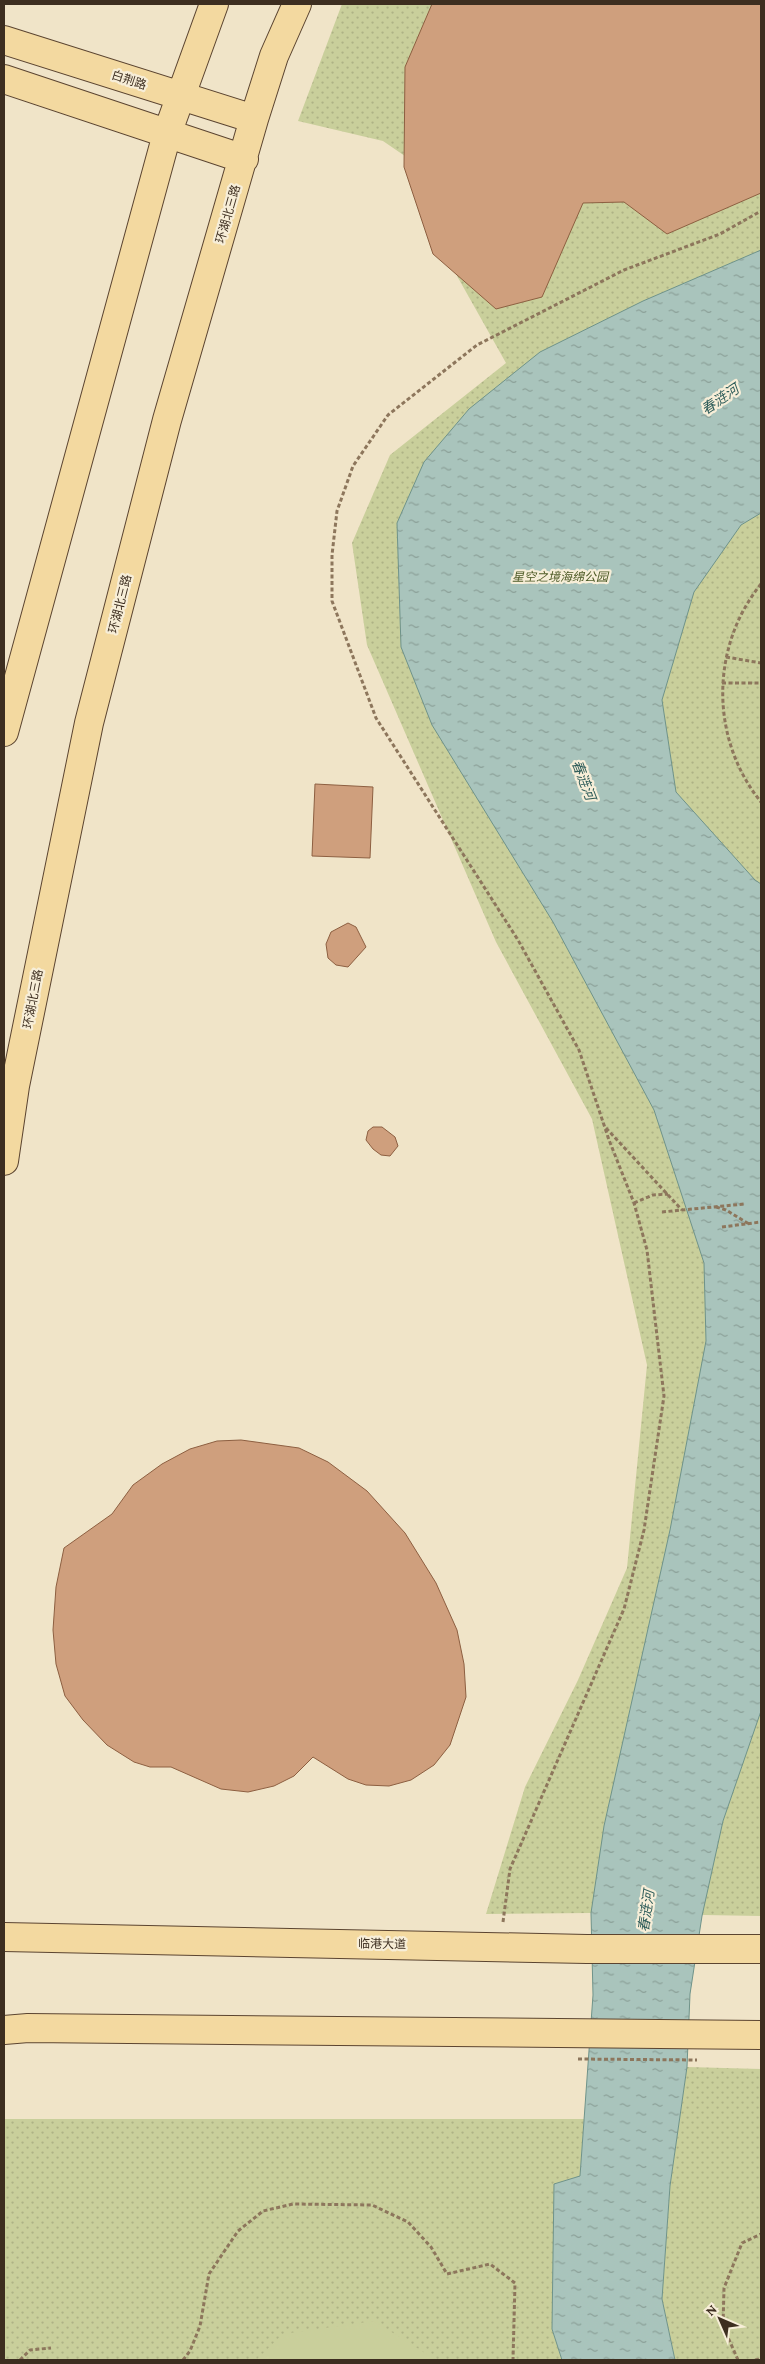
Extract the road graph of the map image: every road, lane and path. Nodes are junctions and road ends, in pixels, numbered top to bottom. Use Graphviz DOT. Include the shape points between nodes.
graph roads {
  1 [pos="214,4"];
  2 [pos="297,4"];
  3 [pos="4,40"];
  4 [pos="4,79"];
  5 [pos="181,97"];
  6 [pos="254,119"];
  7 [pos="167,134"];
  8 [pos="244,160"];
  9 [pos="761,211"];
  10 [pos="761,584"];
  11 [pos="726,657"];
  12 [pos="761,663"];
  13 [pos="722,683"];
  14 [pos="761,683"];
  15 [pos="4,732"];
  16 [pos="761,802"];
  17 [pos="605,1128"];
  18 [pos="4,1161"];
  19 [pos="668,1194"];
  20 [pos="634,1202"];
  21 [pos="744,1204"];
  22 [pos="714,1207"];
  23 [pos="682,1210"];
  24 [pos="662,1212"];
  25 [pos="761,1222"];
  26 [pos="749,1224"];
  27 [pos="722,1227"];
  28 [pos="503,1922"];
  29 [pos="4,1937"];
  30 [pos="761,1949"];
  31 [pos="4,2030"];
  32 [pos="761,2035"];
  33 [pos="579,2047"];
  34 [pos="696,2047"];
  35 [pos="761,2234"];
  36 [pos="51,2348"];
  37 [pos="761,2359"];
  38 [pos="20,2360"];
  39 [pos="182,2360"];
  40 [pos="513,2360"];
  41 [pos="738,2360"];
  42 [pos="754,2360"];
  1 -- 5 [label="main road"];
  2 -- 6 [label="main road, 环湖北三路" via="274,56"];
  3 -- 5 [label="main road, 白荆路"];
  4 -- 7 [label="main road"];
  5 -- 6 [label="main road, 白荆路"];
  5 -- 7 [label="main road"];
  6 -- 8 [label="main road, 环湖北三路"];
  7 -- 8 [label="main road"];
  7 -- 15 [label="main road"];
  8 -- 18 [label="main road, 环湖北三路" via="167,420 89,723 15,1086"];
  9 -- 17 [label="path" via="720,234 624,270 477,345 388,415 353,466 337,511 332,554 332,601 376,718 518,940 579,1050"];
  10 -- 11 [label="path" via="737,621"];
  11 -- 12 [label="path"];
  11 -- 13 [label="path"];
  13 -- 14 [label="path"];
  13 -- 16 [label="path" via="727,737 737,765"];
  17 -- 19 [label="path"];
  17 -- 20 [label="path"];
  19 -- 20 [label="path"];
  19 -- 23 [label="path"];
  20 -- 28 [label="path" via="647,1250 664,1396 644,1530 624,1609 510,1870"];
  21 -- 22 [label="path"];
  22 -- 23 [label="path"];
  22 -- 26 [label="path" via="726,1210"];
  23 -- 24 [label="path"];
  25 -- 26 [label="path"];
  26 -- 27 [label="path"];
  29 -- 30 [label="main road, 临港大道" via="587,1949"];
  31 -- 33 [label="main road" via="38,2028"];
  32 -- 34 [label="main road"];
  33 -- 34 [label="main road"];
  33 -- 34 [label="path"];
  35 -- 41 [label="path" via="742,2243 724,2288 723,2326"];
  36 -- 38 [label="path" via="30,2350"];
  37 -- 42 [label="path"];
  39 -- 40 [label="path" via="190,2351 200,2326 209,2274 222,2252 238,2231 263,2211 293,2204 372,2205 408,2222 431,2247 447,2274 490,2264 515,2283"];
}
